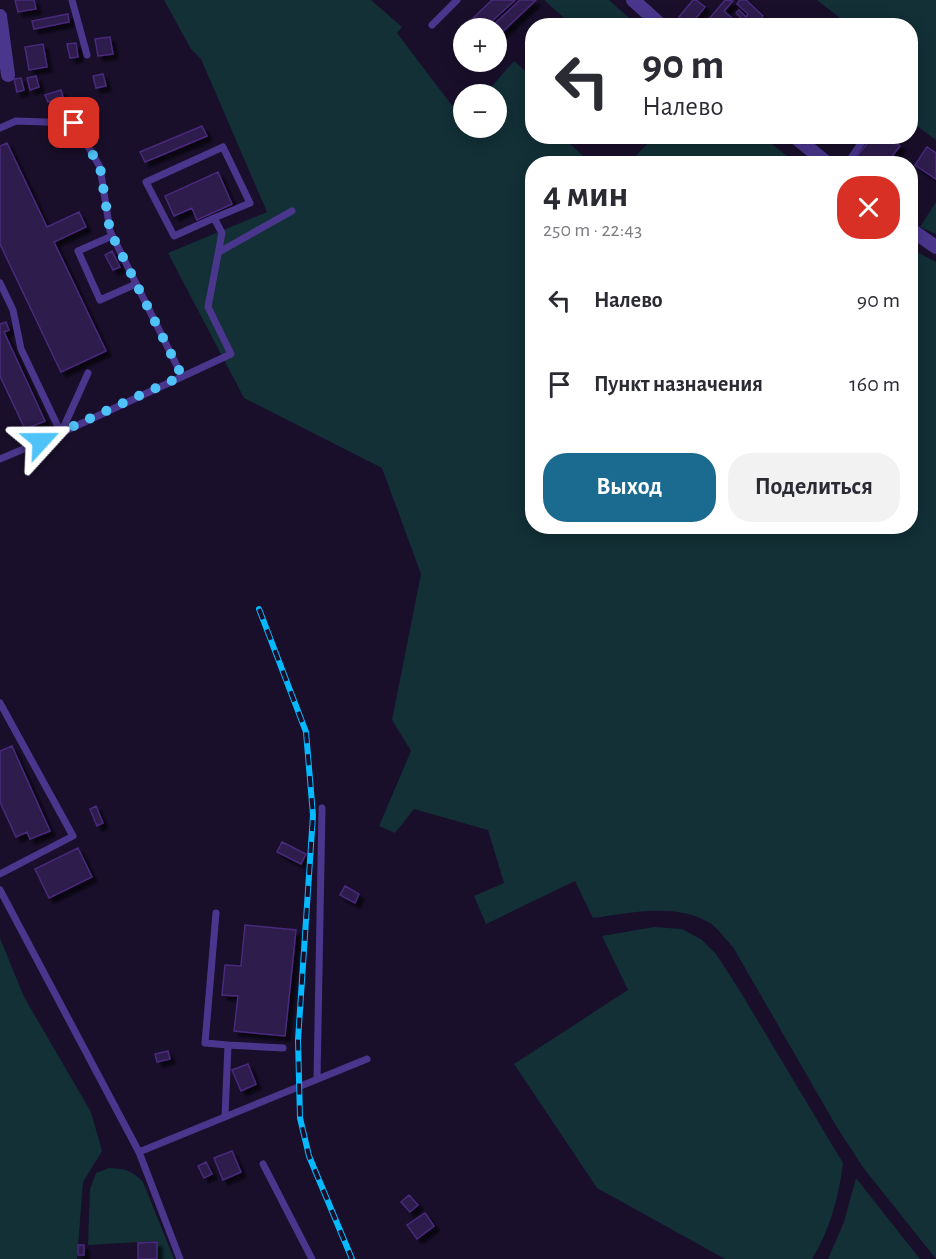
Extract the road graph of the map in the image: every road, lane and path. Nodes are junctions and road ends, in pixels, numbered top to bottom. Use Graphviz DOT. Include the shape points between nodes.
graph roads {
  1 [pos="72,0"];
  2 [pos="457,0"];
  3 [pos="633,0"];
  4 [pos="0,16"];
  5 [pos="653,18"];
  6 [pos="432,25"];
  7 [pos="87,55"];
  8 [pos="8,75"];
  9 [pos="0,128"];
  10 [pos="804,144"];
  11 [pos="818,156"];
  12 [pos="292,211"];
  13 [pos="214,218"];
  14 [pos="918,235"];
  15 [pos="112,236"];
  16 [pos="936,247"];
  17 [pos="219,252"];
  18 [pos="0,283"];
  19 [pos="136,284"];
  20 [pos="88,373"];
  21 [pos="182,376"];
  22 [pos="61,433"];
  23 [pos="0,459"];
  24 [pos="0,703"];
  25 [pos="322,808"];
  26 [pos="0,874"];
  27 [pos="0,890"];
  28 [pos="216,913"];
  29 [pos="228,1045"];
  30 [pos="283,1048"];
  31 [pos="367,1059"];
  32 [pos="317,1079"];
  33 [pos="225,1116"];
  34 [pos="139,1152"];
  35 [pos="263,1164"];
  36 [pos="180,1259"];
  37 [pos="312,1259"];
  1 -- 7 [label="lane"];
  2 -- 6 [label="lane"];
  3 -- 5 [label="street"];
  4 -- 8 [label="street"];
  9 -- 15 [label="lane" via="16,121 74,123 100,167"];
  10 -- 11 [label="street"];
  12 -- 17 [label="lane"];
  13 -- 13 [label="lane" via="250,203 223,147 146,182 174,236"];
  13 -- 17 [label="lane" via="222,233"];
  14 -- 16 [label="street"];
  15 -- 19 [label="lane"];
  15 -- 19 [label="lane" via="78,251 100,300"];
  17 -- 21 [label="lane" via="208,307 231,354"];
  18 -- 22 [label="lane" via="14,310 21,349"];
  19 -- 21 [label="lane"];
  20 -- 22 [label="lane"];
  21 -- 22 [label="lane"];
  22 -- 23 [label="lane"];
  24 -- 26 [label="lane" via="73,836"];
  25 -- 32 [label="lane"];
  27 -- 34 [label="lane"];
  28 -- 29 [label="lane" via="205,1043"];
  29 -- 30 [label="lane"];
  29 -- 33 [label="lane"];
  31 -- 32 [label="lane"];
  32 -- 33 [label="lane"];
  33 -- 34 [label="lane"];
  34 -- 36 [label="lane"];
  35 -- 37 [label="lane"];
}
